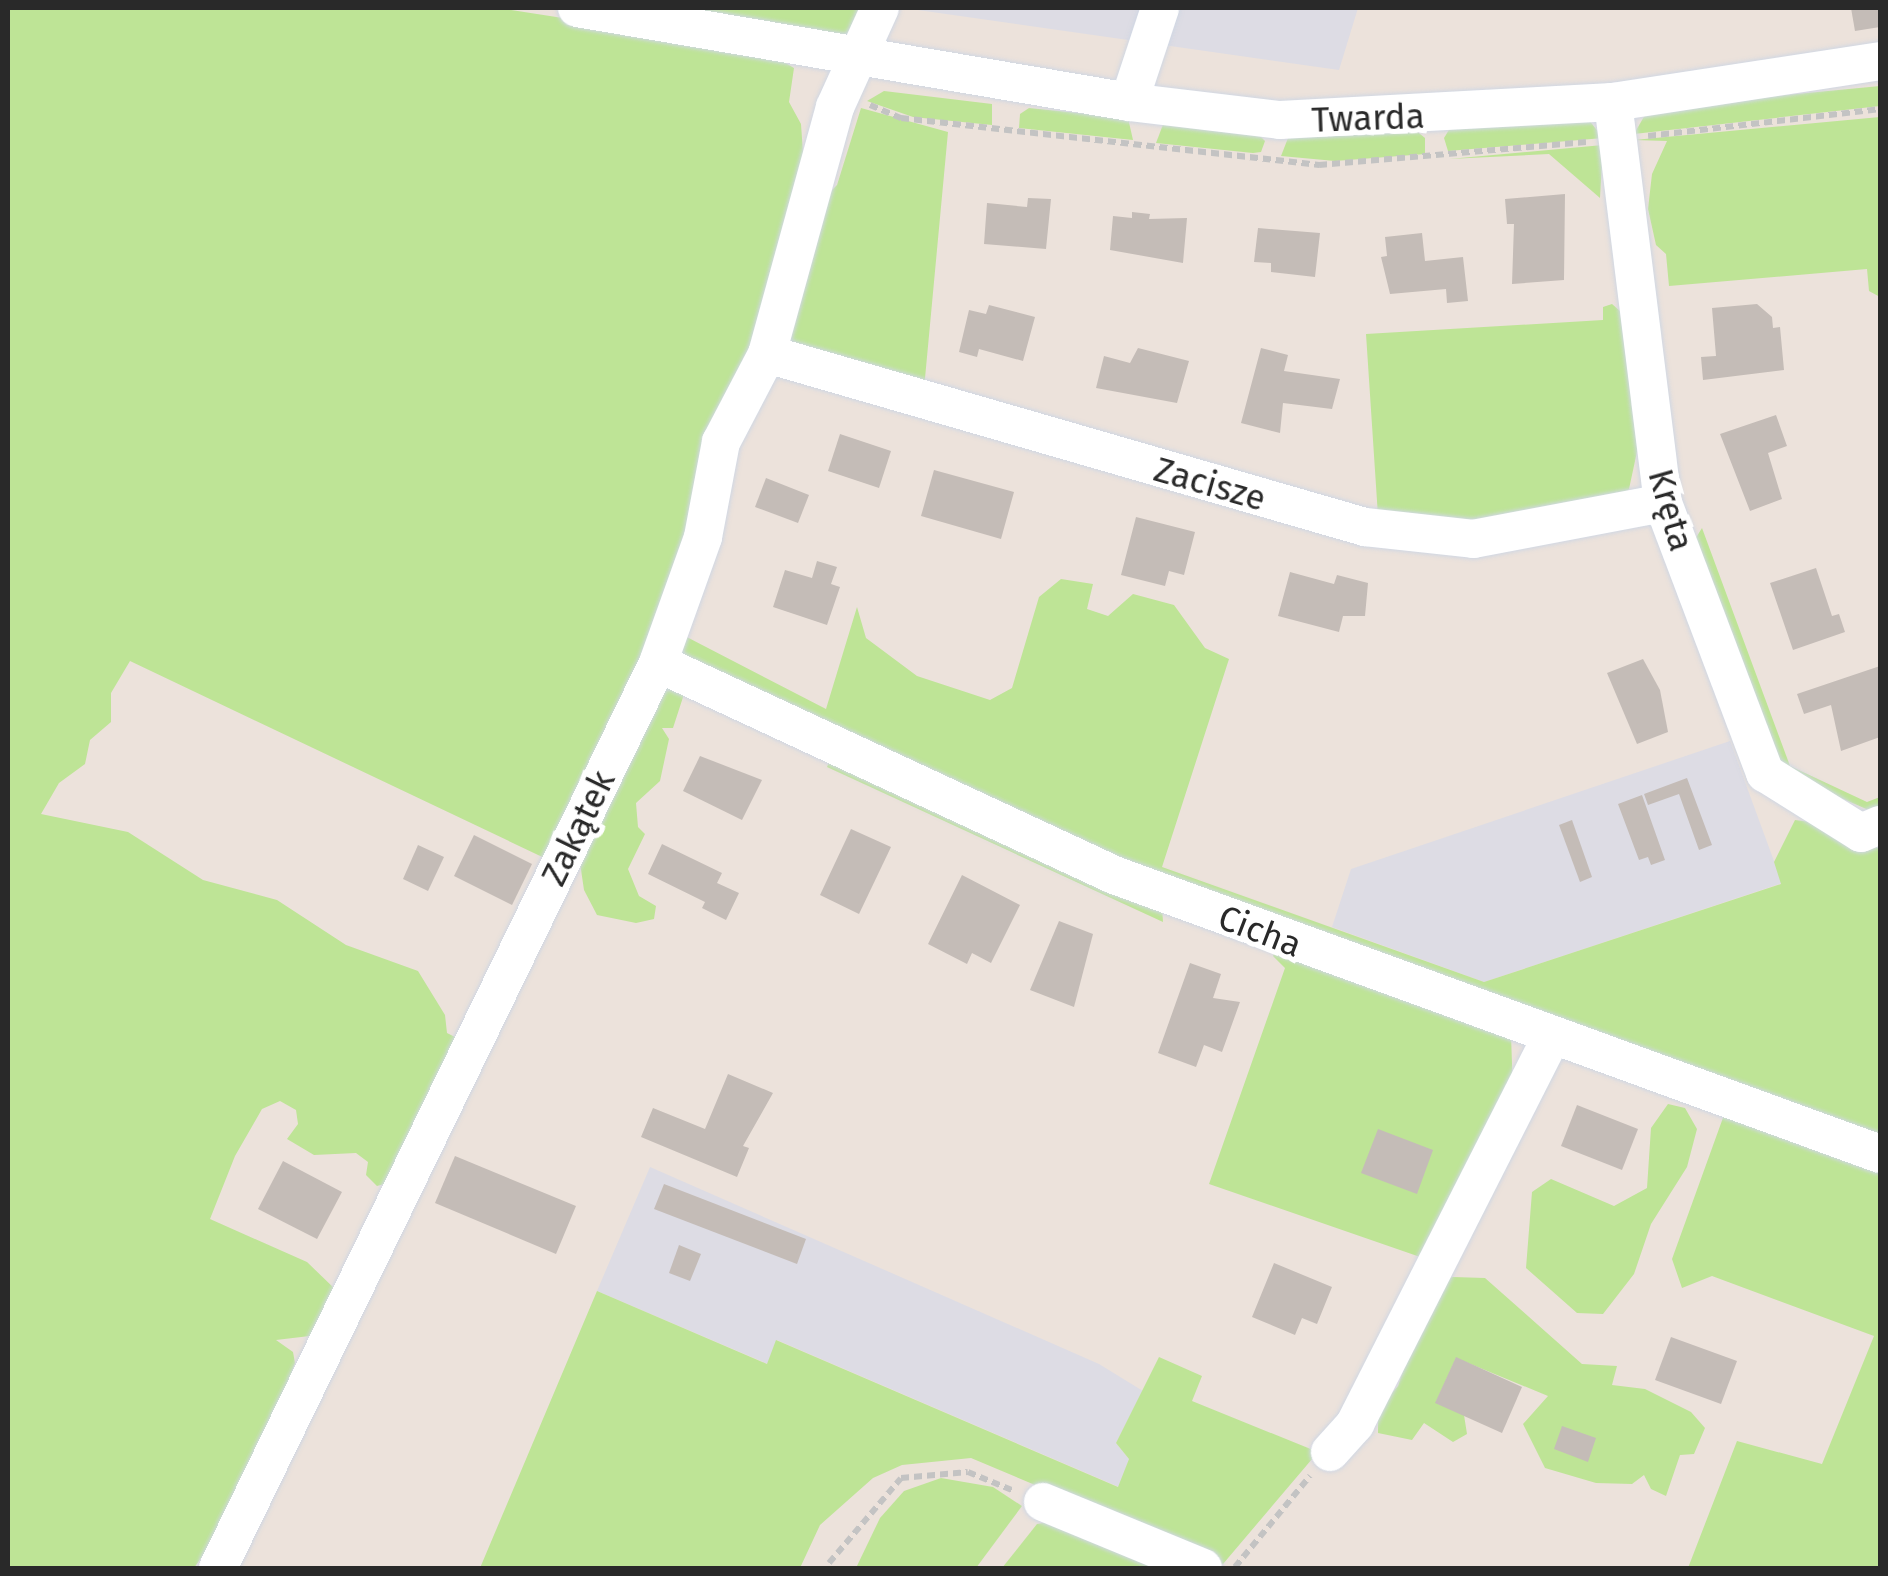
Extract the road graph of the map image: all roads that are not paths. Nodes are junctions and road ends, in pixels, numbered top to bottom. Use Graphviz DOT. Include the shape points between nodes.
graph roads {
  1 [pos="577,8"];
  2 [pos="880,8"];
  3 [pos="1160,8"];
  4 [pos="856,57"];
  5 [pos="1880,61"];
  6 [pos="1130,102"];
  7 [pos="1612,102"];
  8 [pos="767,354"];
  9 [pos="1663,504"];
  10 [pos="658,662"];
  11 [pos="1880,825"];
  12 [pos="1552,1036"];
  13 [pos="1880,1154"];
  14 [pos="1330,1452"];
  15 [pos="1043,1502"];
  16 [pos="218,1568"];
  17 [pos="1204,1568"];
  1 -- 4 [label="street, Twarda"];
  2 -- 4 [label="street, Zakątek"];
  3 -- 6 [label="street"];
  4 -- 6 [label="street, Twarda"];
  4 -- 8 [label="street, Zakątek" via="835,107"];
  5 -- 7 [label="street, Twarda"];
  6 -- 7 [label="street, Twarda" via="1280,120"];
  7 -- 9 [label="street, Kręta"];
  8 -- 9 [label="street, Zacisze" via="1366,527 1473,539"];
  8 -- 10 [label="street, Zakątek" via="722,442 703,537"];
  9 -- 11 [label="street, Kręta" via="1765,773 1860,832"];
  10 -- 12 [label="street, Cicha" via="1114,875"];
  10 -- 16 [label="street, Zakątek"];
  12 -- 13 [label="street, Cicha"];
  12 -- 14 [label="street" via="1355,1424"];
  15 -- 17 [label="street"];
}
